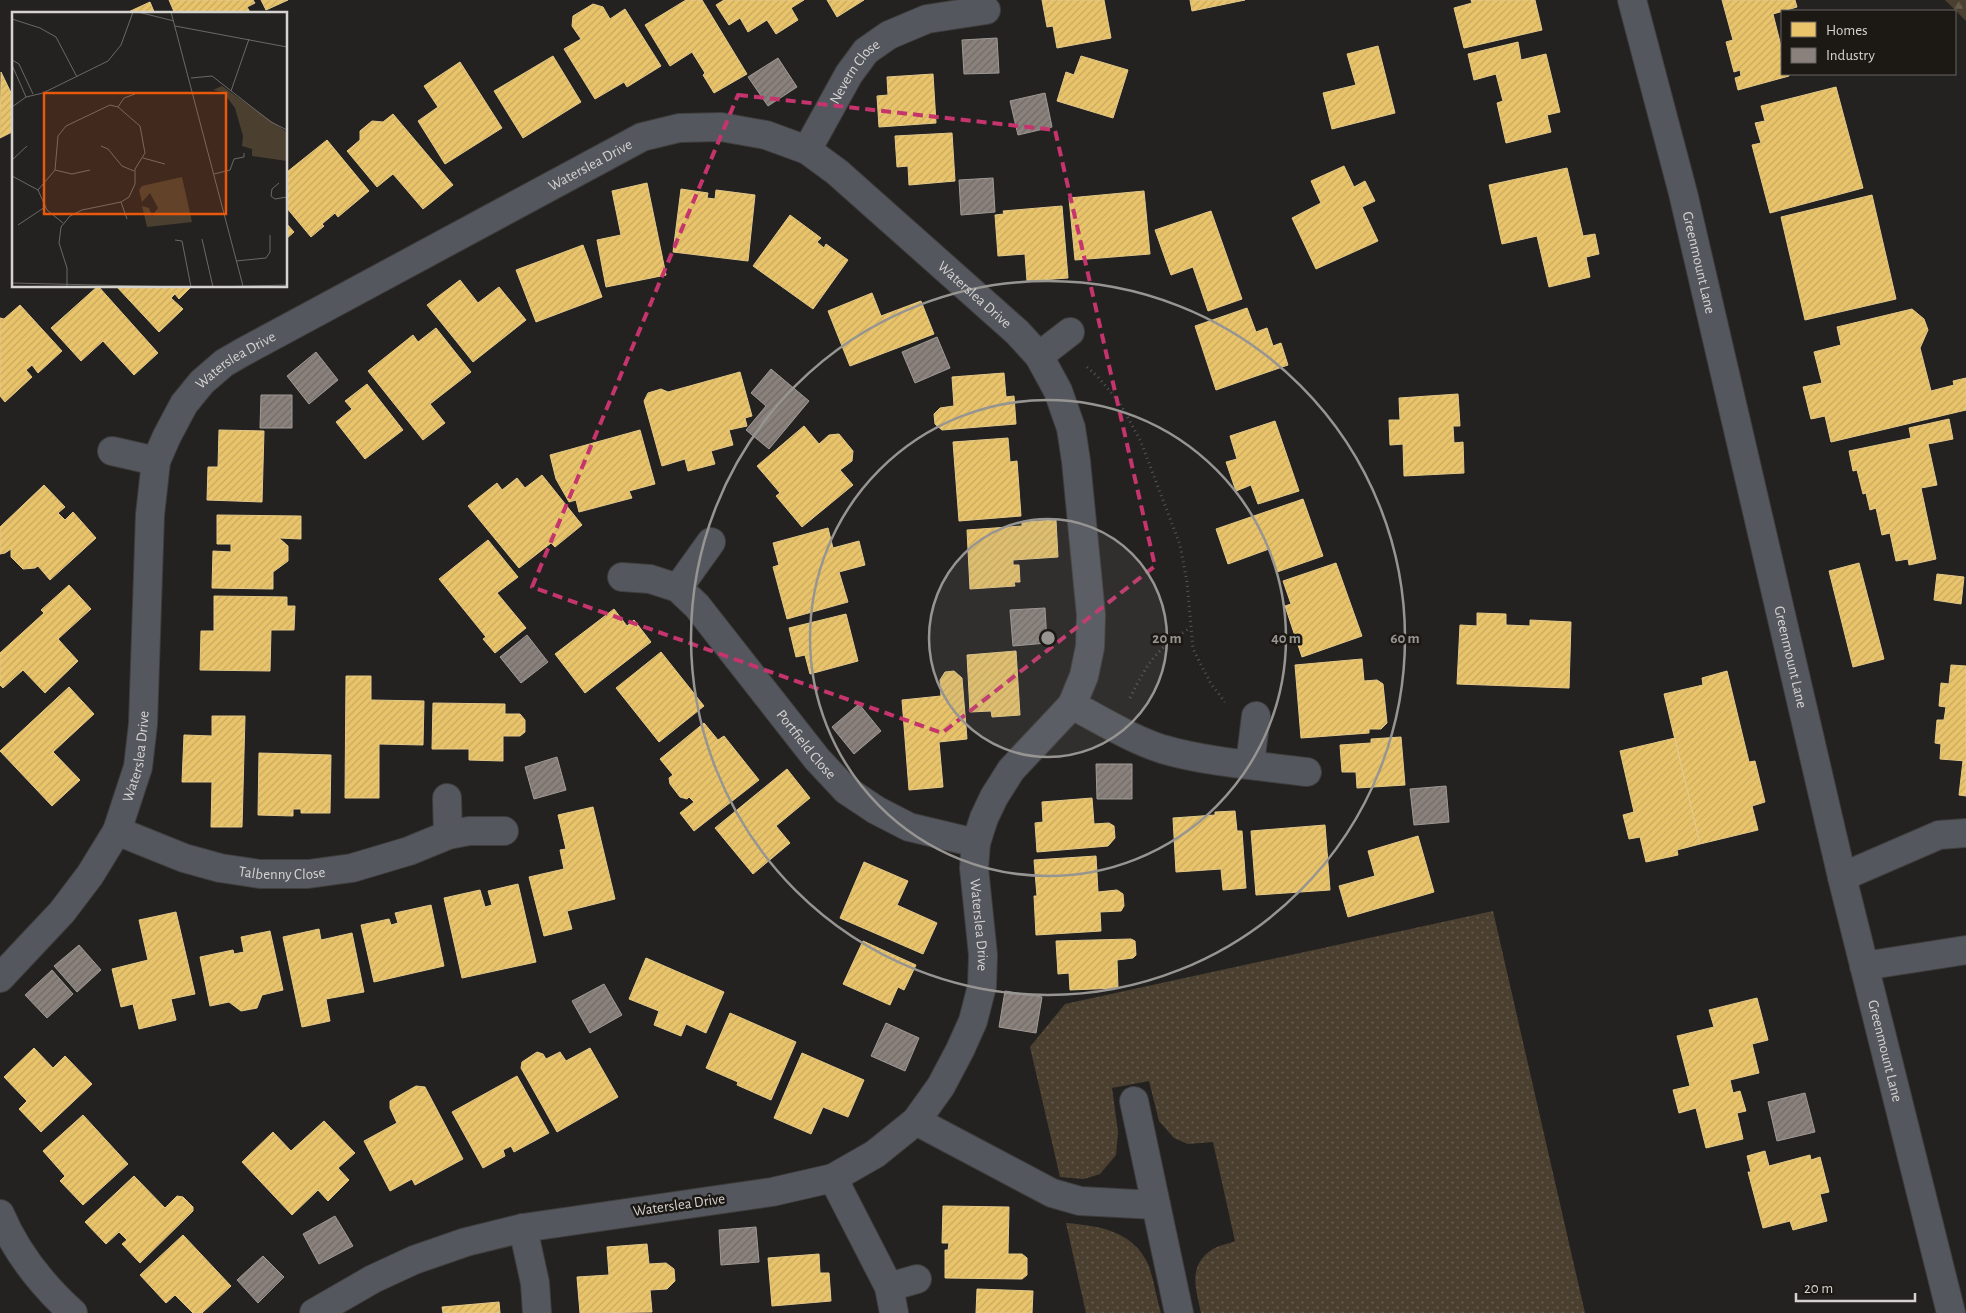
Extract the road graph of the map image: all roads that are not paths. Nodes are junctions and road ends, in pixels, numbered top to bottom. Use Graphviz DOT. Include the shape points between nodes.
graph roads {
  1 [pos="1632,0"];
  2 [pos="925,10"];
  3 [pos="986,10"];
  4 [pos="808,150"];
  5 [pos="112,452"];
  6 [pos="156,461"];
  7 [pos="710,542"];
  8 [pos="622,577"];
  9 [pos="678,588"];
  10 [pos="1072,705"];
  11 [pos="1256,716"];
  12 [pos="1250,764"];
  13 [pos="1307,772"];
  14 [pos="447,798"];
  15 [pos="117,831"];
  16 [pos="504,831"];
  17 [pos="1966,834"];
  18 [pos="448,835"];
  19 [pos="976,843"];
  20 [pos="1842,877"];
  21 [pos="1966,950"];
  22 [pos="1864,966"];
  23 [pos="0,978"];
  24 [pos="1134,1101"];
  25 [pos="916,1121"];
  26 [pos="834,1178"];
  27 [pos="1156,1205"];
  28 [pos="524,1228"];
  29 [pos="3,1231"];
  30 [pos="917,1279"];
  31 [pos="891,1300"];
  32 [pos="72,1313"];
  33 [pos="314,1313"];
  34 [pos="538,1313"];
  35 [pos="1179,1313"];
  36 [pos="1951,1313"];
  1 -- 20 [label="street, Greenmount Lane" via="1683,193"];
  2 -- 3 [label="street, Nevern Close"];
  2 -- 4 [label="street, Nevern Close" via="866,51 849,74"];
  4 -- 6 [label="street, Waterslea Drive" via="766,135 721,127 679,128 642,137 295,322 224,364 202,382 184,404"];
  4 -- 10 [label="street, Waterslea Drive" via="1017,332 1056,343 1058,391 1076,461 1091,615 1090,647 1084,676"];
  5 -- 6 [label="street"];
  6 -- 15 [label="street, Waterslea Drive" via="150,515 143,724 138,766"];
  7 -- 9 [label="street"];
  8 -- 9 [label="street, Portfield Close" via="650,579"];
  9 -- 19 [label="street, Portfield Close" via="697,606 817,759 846,790 909,827"];
  10 -- 12 [label="street" via="1163,749"];
  10 -- 19 [label="street, Waterslea Drive" via="1011,770 994,797"];
  11 -- 12 [label="street"];
  12 -- 13 [label="street"];
  14 -- 18 [label="street"];
  15 -- 18 [label="street, Talbenny Close" via="184,858 260,874 308,874 352,868"];
  15 -- 23 [label="street, Waterslea Drive" via="62,912"];
  16 -- 18 [label="street, Talbenny Close"];
  17 -- 20 [label="street" via="1938,835"];
  19 -- 25 [label="street, Waterslea Drive" via="976,897 984,955 982,986 973,1021 960,1050"];
  20 -- 22 [label="street, Greenmount Lane"];
  21 -- 22 [label="street"];
  22 -- 36 [label="street, Greenmount Lane"];
  24 -- 27 [label="street"];
  25 -- 26 [label="street, Waterslea Drive" via="875,1154"];
  25 -- 27 [label="street" via="1052,1193 1080,1201"];
  26 -- 28 [label="street, Waterslea Drive" via="772,1192"];
  26 -- 31 [label="street"];
  27 -- 35 [label="street"];
  28 -- 33 [label="street, Waterslea Drive" via="466,1242 414,1260"];
  28 -- 34 [label="street"];
  29 -- 32 [label="street" via="54,1296"];
  30 -- 31 [label="street"];
}
